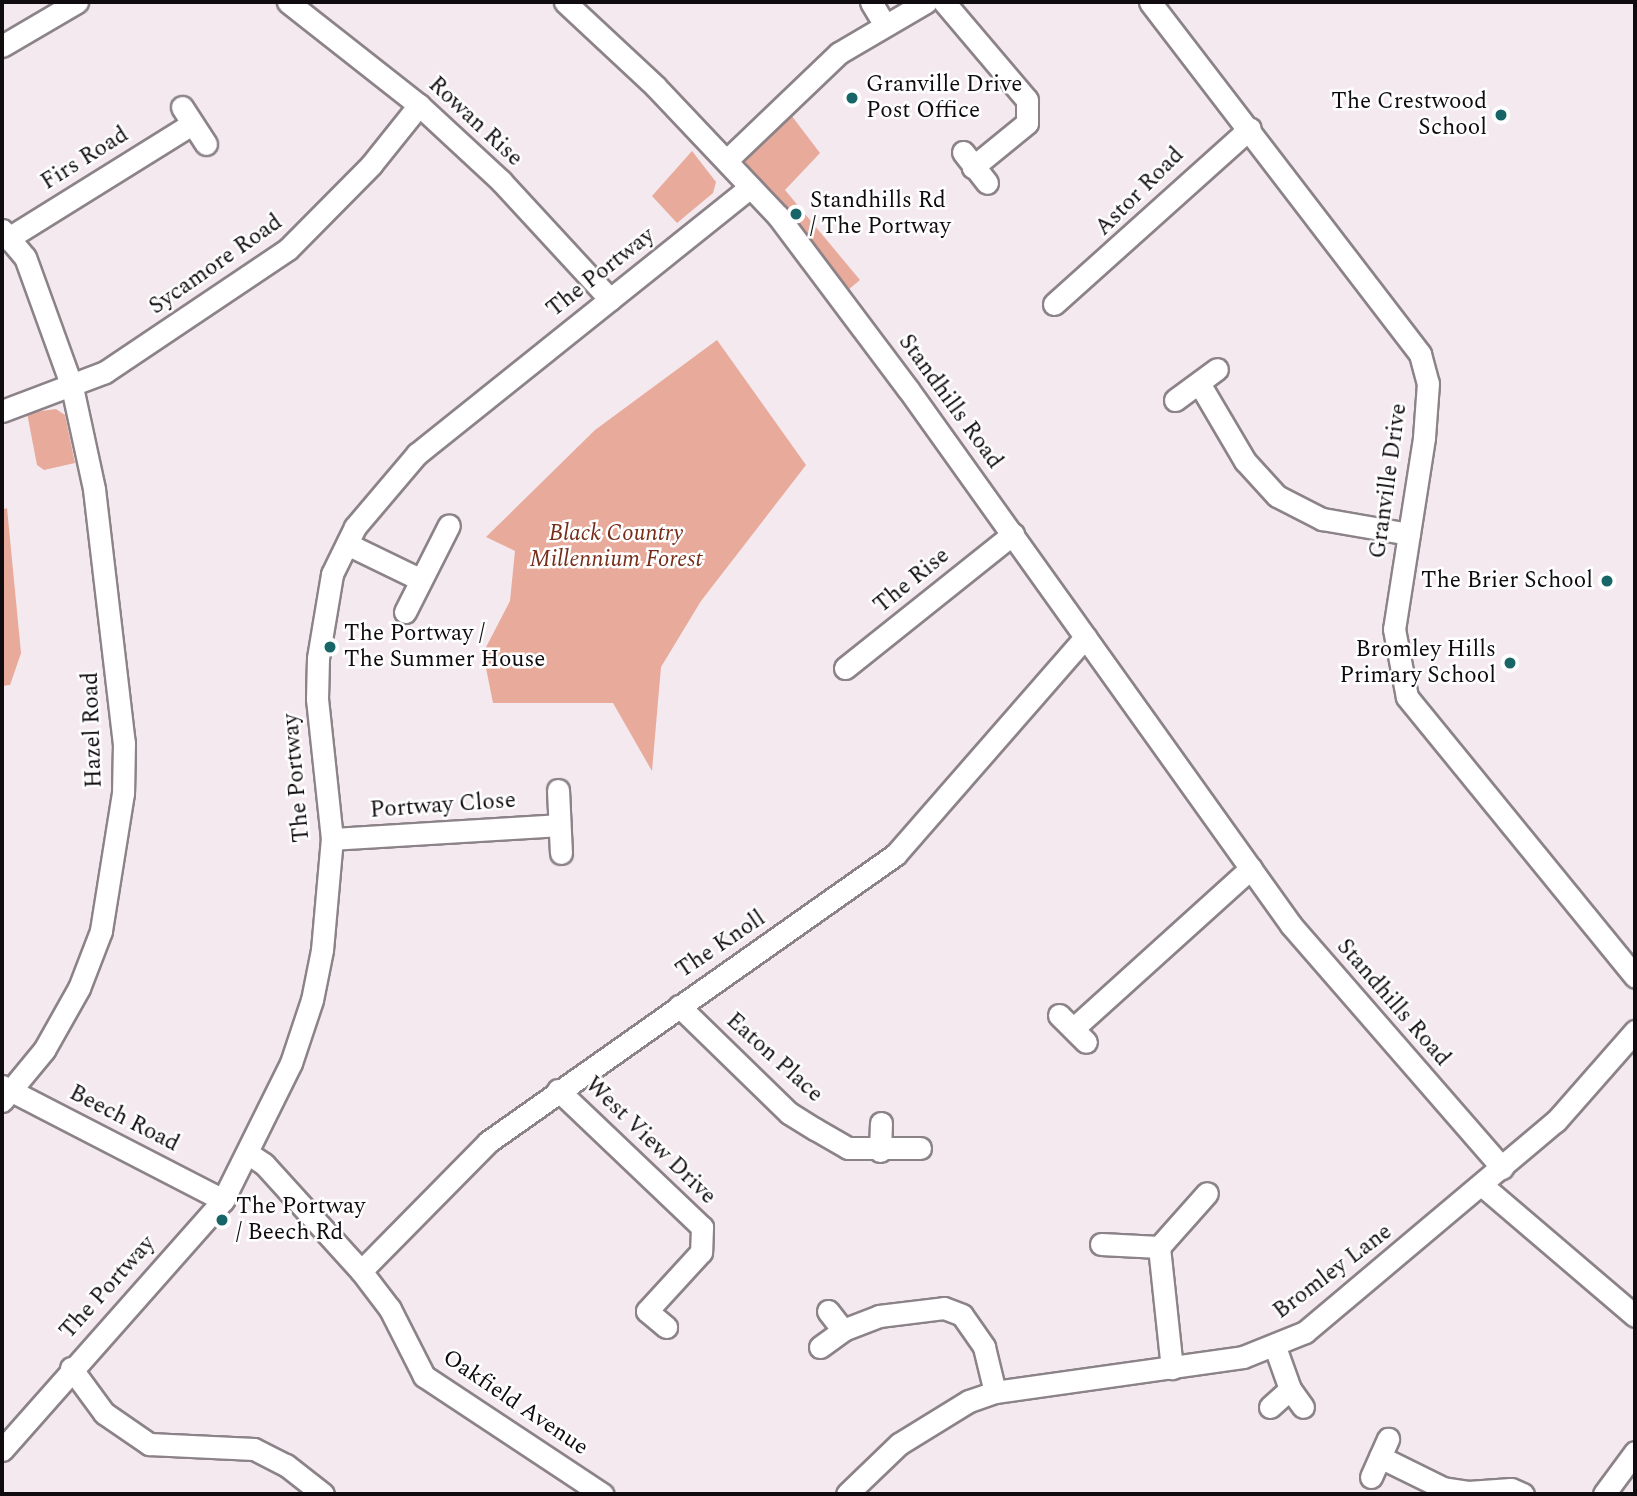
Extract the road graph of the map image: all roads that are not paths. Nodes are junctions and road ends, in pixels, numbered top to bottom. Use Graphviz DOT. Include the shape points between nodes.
graph roads {
  1 [pos="288,2"];
  2 [pos="565,2"];
  3 [pos="871,2"];
  4 [pos="926,2"];
  5 [pos="944,2"];
  6 [pos="1150,2"];
  7 [pos="69,4"];
  8 [pos="884,24"];
  9 [pos="2,46"];
  10 [pos="419,105"];
  11 [pos="1250,128"];
  12 [pos="206,144"];
  13 [pos="727,160"];
  14 [pos="974,168"];
  15 [pos="750,187"];
  16 [pos="4,234"];
  17 [pos="610,299"];
  18 [pos="1067,302"];
  19 [pos="1217,369"];
  20 [pos="1199,383"];
  21 [pos="72,387"];
  22 [pos="1175,400"];
  23 [pos="2,411"];
  24 [pos="449,525"];
  25 [pos="1013,534"];
  26 [pos="1409,534"];
  27 [pos="346,544"];
  28 [pos="421,580"];
  29 [pos="405,612"];
  30 [pos="1085,637"];
  31 [pos="845,668"];
  32 [pos="558,790"];
  33 [pos="559,825"];
  34 [pos="332,839"];
  35 [pos="561,853"];
  36 [pos="1251,868"];
  37 [pos="1635,977"];
  38 [pos="679,1006"];
  39 [pos="1073,1028"];
  40 [pos="1635,1031"];
  41 [pos="558,1090"];
  42 [pos="4,1092"];
  43 [pos="881,1123"];
  44 [pos="920,1147"];
  45 [pos="880,1151"];
  46 [pos="249,1154"];
  47 [pos="1502,1168"];
  48 [pos="1483,1186"];
  49 [pos="1207,1193"];
  50 [pos="223,1200"];
  51 [pos="1101,1244"];
  52 [pos="1159,1247"];
  53 [pos="361,1271"];
  54 [pos="1633,1308"];
  55 [pos="828,1311"];
  56 [pos="666,1327"];
  57 [pos="843,1330"];
  58 [pos="820,1347"];
  59 [pos="1275,1347"];
  60 [pos="71,1368"];
  61 [pos="1172,1368"];
  62 [pos="1290,1389"];
  63 [pos="995,1392"];
  64 [pos="1270,1407"];
  65 [pos="1303,1407"];
  66 [pos="2,1450"];
  67 [pos="1635,1452"];
  68 [pos="1379,1458"];
  69 [pos="323,1494"];
  70 [pos="602,1494"];
  71 [pos="847,1494"];
  72 [pos="1522,1494"];
  73 [pos="1604,1494"];
  1 -- 10 [label="street, Rowan Rise"];
  2 -- 13 [label="street, Standhills Road"];
  3 -- 8 [label="street"];
  4 -- 8 [label="street"];
  5 -- 14 [label="street" via="1027,100 1027,123"];
  6 -- 11 [label="street, Granville Drive"];
  7 -- 9 [label="street"];
  8 -- 13 [label="street" via="806,81"];
  10 -- 17 [label="street, Rowan Rise" via="501,181"];
  10 -- 21 [label="street, Sycamore Road" via="371,165 288,249 144,347"];
  11 -- 18 [label="street, Astor Road"];
  11 -- 26 [label="street, Granville Drive" via="1420,354 1428,383"];
  12 -- 16 [label="street, Firs Road" via="187,115"];
  13 -- 15 [label="street, Standhills Road"];
  15 -- 17 [label="street, The Portway"];
  15 -- 25 [label="street, Standhills Road" via="833,286"];
  16 -- 21 [label="street, Hazel Road" via="25,257"];
  17 -- 27 [label="street, The Portway" via="417,454 377,497"];
  19 -- 20 [label="street"];
  20 -- 22 [label="street"];
  20 -- 26 [label="street" via="1245,461 1277,496 1322,519"];
  21 -- 23 [label="street, Sycamore Road"];
  21 -- 42 [label="street, Hazel Road" via="94,489 117,658 124,743 122,793 101,931 79,988 44,1050"];
  24 -- 28 [label="street"];
  25 -- 30 [label="street, Standhills Road"];
  25 -- 31 [label="street, The Rise"];
  26 -- 37 [label="street, Granville Drive" via="1394,629 1407,697"];
  27 -- 28 [label="street"];
  27 -- 34 [label="street, The Portway" via="332,574 318,658 317,699"];
  28 -- 29 [label="street"];
  30 -- 36 [label="street, Standhills Road"];
  30 -- 38 [label="street, The Knoll" via="896,854"];
  32 -- 33 [label="street"];
  33 -- 34 [label="street, Portway Close"];
  33 -- 35 [label="street"];
  34 -- 46 [label="street, The Portway" via="322,950 312,1000 291,1063"];
  36 -- 39 [label="street"];
  36 -- 47 [label="street, Standhills Road" via="1291,925"];
  38 -- 41 [label="street, The Knoll"];
  38 -- 45 [label="street, Eaton Place" via="789,1113 848,1148"];
  40 -- 47 [label="street, Bromley Lane" via="1565,1111"];
  41 -- 53 [label="street, The Knoll" via="488,1142"];
  41 -- 56 [label="street, West View Drive" via="702,1227 701,1252 647,1311"];
  42 -- 50 [label="street, Beech Road"];
  43 -- 45 [label="street"];
  44 -- 45 [label="street, Eaton Place"];
  46 -- 50 [label="street, The Portway"];
  46 -- 53 [label="street, Oakfield Avenue" via="264,1164"];
  47 -- 48 [label="street, Bromley Lane"];
  48 -- 54 [label="street"];
  48 -- 59 [label="street, Bromley Lane" via="1314,1325"];
  49 -- 52 [label="street"];
  50 -- 60 [label="street, The Portway" via="122,1317"];
  51 -- 52 [label="street"];
  52 -- 61 [label="street"];
  53 -- 70 [label="street, Oakfield Avenue" via="390,1309 424,1376"];
  55 -- 57 [label="street"];
  57 -- 58 [label="street"];
  57 -- 63 [label="street" via="879,1316 916,1309 944,1308 962,1315 984,1347"];
  59 -- 61 [label="street, Bromley Lane"];
  59 -- 62 [label="street"];
  60 -- 66 [label="street, The Portway"];
  60 -- 69 [label="street" via="104,1413 149,1444 254,1449 286,1465"];
  61 -- 63 [label="street, Bromley Lane"];
  62 -- 64 [label="street"];
  62 -- 65 [label="street"];
  63 -- 71 [label="street, Bromley Lane" via="928,1423"];
  67 -- 73 [label="street"];
  68 -- 72 [label="street" via="1443,1488 1468,1492 1511,1489"];
}
